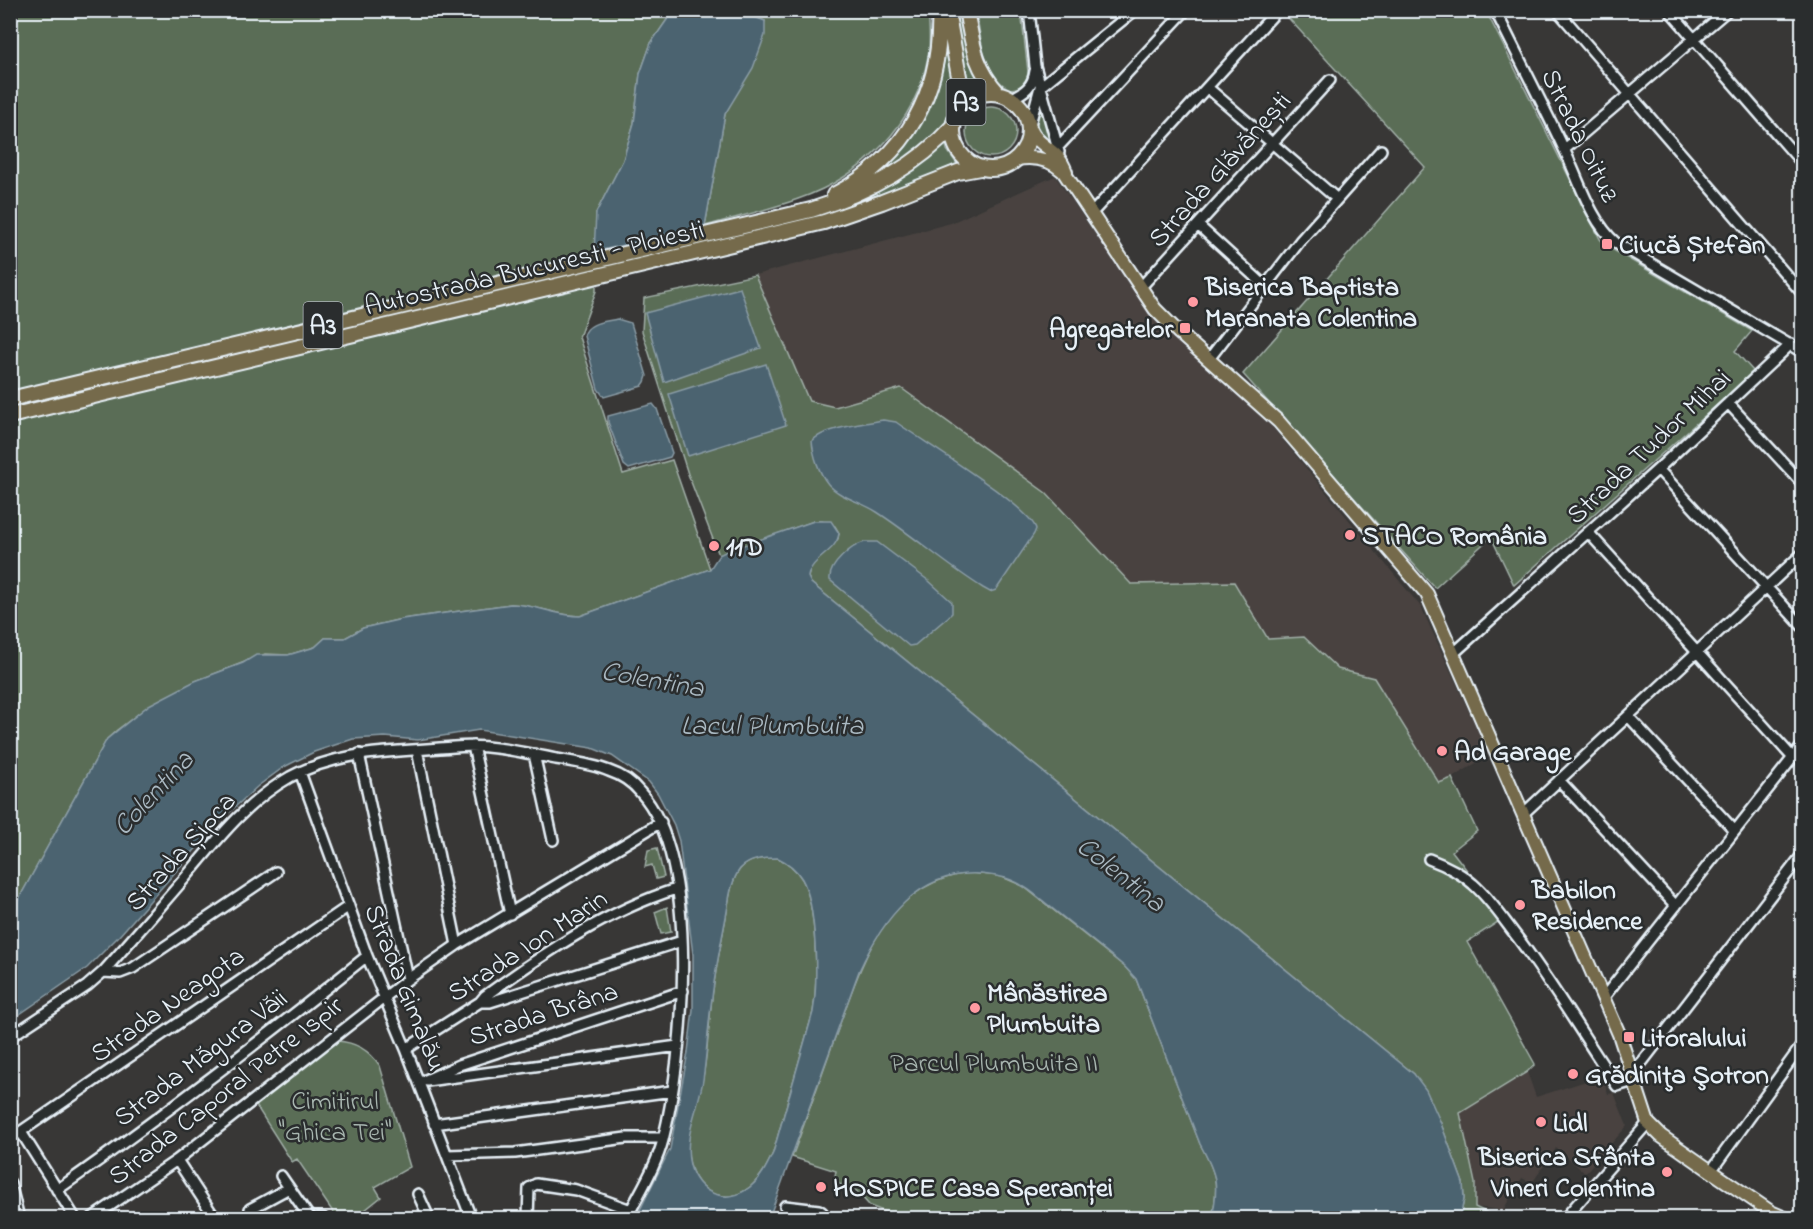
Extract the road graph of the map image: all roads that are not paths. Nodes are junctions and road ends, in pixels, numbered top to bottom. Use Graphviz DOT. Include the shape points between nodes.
graph roads {
  1 [pos="939,10"];
  2 [pos="947,10"];
  3 [pos="966,10"];
  4 [pos="1135,10"];
  5 [pos="1186,10"];
  6 [pos="1495,10"];
  7 [pos="1557,10"];
  8 [pos="1669,10"];
  9 [pos="1728,10"];
  10 [pos="1030,12"];
  11 [pos="1274,14"];
  12 [pos="1694,39"];
  13 [pos="1035,66"];
  14 [pos="1330,80"];
  15 [pos="1040,87"];
  16 [pos="1208,88"];
  17 [pos="998,93"];
  18 [pos="1630,93"];
  19 [pos="1012,98"];
  20 [pos="960,109"];
  21 [pos="953,126"];
  22 [pos="1030,126"];
  23 [pos="1273,143"];
  24 [pos="1058,147"];
  25 [pos="1564,149"];
  26 [pos="1381,150"];
  27 [pos="1017,159"];
  28 [pos="1062,160"];
  29 [pos="1803,164"];
  30 [pos="980,168"];
  31 [pos="1069,178"];
  32 [pos="1337,199"];
  33 [pos="1091,214"];
  34 [pos="774,220"];
  35 [pos="1199,226"];
  36 [pos="1265,286"];
  37 [pos="1140,288"];
  38 [pos="1803,293"];
  39 [pos="1791,344"];
  40 [pos="1803,352"];
  41 [pos="1209,359"];
  42 [pos="127,372"];
  43 [pos="154,382"];
  44 [pos="10,391"];
  45 [pos="10,399"];
  46 [pos="1728,403"];
  47 [pos="10,416"];
  48 [pos="10,424"];
  49 [pos="1658,469"];
  50 [pos="1803,483"];
  51 [pos="1588,532"];
  52 [pos="1803,554"];
  53 [pos="1767,587"];
  54 [pos="1803,626"];
  55 [pos="1697,652"];
  56 [pos="1454,653"];
  57 [pos="1628,716"];
  58 [pos="473,746"];
  59 [pos="1803,746"];
  60 [pos="417,750"];
  61 [pos="359,754"];
  62 [pos="534,754"];
  63 [pos="1793,758"];
  64 [pos="300,772"];
  65 [pos="1560,780"];
  66 [pos="1524,813"];
  67 [pos="661,822"];
  68 [pos="1735,831"];
  69 [pos="553,840"];
  70 [pos="1803,855"];
  71 [pos="1429,859"];
  72 [pos="276,872"];
  73 [pos="676,889"];
  74 [pos="349,906"];
  75 [pos="1676,906"];
  76 [pos="510,914"];
  77 [pos="682,941"];
  78 [pos="457,945"];
  79 [pos="367,956"];
  80 [pos="104,972"];
  81 [pos="408,979"];
  82 [pos="683,991"];
  83 [pos="384,996"];
  84 [pos="1604,997"];
  85 [pos="480,1002"];
  86 [pos="10,1037"];
  87 [pos="1803,1045"];
  88 [pos="678,1046"];
  89 [pos="406,1049"];
  90 [pos="1633,1076"];
  91 [pos="419,1083"];
  92 [pos="672,1091"];
  93 [pos="1648,1123"];
  94 [pos="435,1124"];
  95 [pos="21,1132"];
  96 [pos="663,1138"];
  97 [pos="10,1139"];
  98 [pos="447,1155"];
  99 [pos="177,1160"];
  100 [pos="1711,1171"];
  101 [pos="280,1176"];
  102 [pos="10,1183"];
  103 [pos="288,1188"];
  104 [pos="57,1190"];
  105 [pos="418,1194"];
  106 [pos="250,1209"];
  107 [pos="629,1214"];
  108 [pos="1773,1215"];
  109 [pos="20,1218"];
  110 [pos="75,1218"];
  111 [pos="92,1218"];
  112 [pos="214,1218"];
  113 [pos="310,1218"];
  114 [pos="317,1218"];
  115 [pos="323,1218"];
  116 [pos="429,1218"];
  117 [pos="471,1218"];
  118 [pos="528,1218"];
  119 [pos="787,1218"];
  120 [pos="825,1218"];
  121 [pos="1565,1218"];
  122 [pos="1785,1218"];
  1 -- 34 [label="highway" via="936,69 924,103 908,131 881,163 850,186"];
  2 -- 20 [label="highway, A3" via="960,82"];
  3 -- 17 [label="highway, A3" via="978,65"];
  4 -- 15 [label="street"];
  5 -- 24 [label="street"];
  6 -- 25 [label="street, Strada Oituz"];
  7 -- 18 [label="street"];
  8 -- 12 [label="street"];
  9 -- 12 [label="street"];
  10 -- 13 [label="street"];
  11 -- 16 [label="street"];
  12 -- 18 [label="street"];
  12 -- 29 [label="street"];
  13 -- 15 [label="street"];
  13 -- 19 [label="street" via="1031,85"];
  14 -- 23 [label="street, Strada Glăvănești"];
  15 -- 22 [label="street"];
  15 -- 24 [label="street"];
  16 -- 23 [label="street"];
  16 -- 33 [label="street"];
  17 -- 19 [label="highway, A3"];
  17 -- 20 [label="highway, A3" via="973,97"];
  18 -- 25 [label="street"];
  18 -- 38 [label="street"];
  19 -- 22 [label="highway, A3" via="1023,109"];
  20 -- 21 [label="highway, A3"];
  21 -- 30 [label="highway, A3" via="959,152"];
  21 -- 34 [label="highway, A3" via="924,152 879,182 832,204"];
  22 -- 27 [label="highway" via="1027,145"];
  22 -- 28 [label="main road" via="1038,141"];
  23 -- 32 [label="street"];
  23 -- 35 [label="street, Strada Glăvănești"];
  24 -- 28 [label="street"];
  25 -- 39 [label="street, Strada Oituz" via="1598,222 1610,238"];
  26 -- 32 [label="street"];
  27 -- 30 [label="highway, A3" via="996,169"];
  27 -- 31 [label="main road" via="1049,161"];
  28 -- 31 [label="main road"];
  30 -- 43 [label="highway, Autostrada Bucuresti - Ploiesti / A3" via="958,172 824,222"];
  31 -- 33 [label="main road"];
  32 -- 36 [label="street"];
  33 -- 37 [label="main road"];
  34 -- 42 [label="highway, Autostrada Bucuresti - Ploiesti / A3"];
  35 -- 36 [label="street"];
  35 -- 37 [label="street, Strada Glăvănești"];
  36 -- 41 [label="street"];
  37 -- 41 [label="main road" via="1170,325"];
  39 -- 40 [label="street, Strada Oituz"];
  39 -- 46 [label="street, Strada Tudor Mihai"];
  41 -- 56 [label="main road" via="1279,422 1418,582 1431,599"];
  42 -- 44 [label="highway"];
  42 -- 45 [label="highway, A3"];
  43 -- 47 [label="highway, A3"];
  43 -- 48 [label="highway" via="117,396"];
  46 -- 49 [label="street, Strada Tudor Mihai"];
  46 -- 50 [label="street"];
  49 -- 51 [label="street, Strada Tudor Mihai"];
  49 -- 53 [label="street"];
  51 -- 55 [label="street"];
  51 -- 56 [label="street, Strada Tudor Mihai"];
  52 -- 53 [label="street"];
  53 -- 54 [label="street"];
  53 -- 55 [label="street"];
  55 -- 57 [label="street"];
  55 -- 63 [label="street"];
  56 -- 66 [label="main road"];
  57 -- 65 [label="street"];
  57 -- 68 [label="street"];
  58 -- 60 [label="street, Strada Șipca"];
  58 -- 62 [label="street, Strada Șipca"];
  58 -- 76 [label="street"];
  59 -- 63 [label="street"];
  60 -- 61 [label="street, Strada Șipca"];
  60 -- 78 [label="street"];
  61 -- 64 [label="street, Strada Șipca"];
  61 -- 81 [label="street"];
  62 -- 67 [label="street, Strada Șipca" via="618,775 641,793"];
  62 -- 69 [label="street"];
  63 -- 68 [label="street"];
  64 -- 74 [label="street, Strada Gimalău"];
  64 -- 80 [label="street, Strada Șipca" via="267,792 233,822"];
  65 -- 66 [label="street"];
  65 -- 75 [label="street"];
  66 -- 84 [label="main road"];
  67 -- 73 [label="street, Strada Șipca"];
  67 -- 76 [label="street, Strada Caporal Petre Ispir"];
  68 -- 75 [label="street"];
  70 -- 90 [label="street"];
  71 -- 90 [label="street" via="1457,872 1487,899 1562,1000 1617,1086"];
  72 -- 80 [label="street, Strada Șipca" via="133,968 120,973"];
  73 -- 77 [label="street, Strada Șipca"];
  73 -- 85 [label="street, Strada Ion Marin" via="603,920"];
  74 -- 79 [label="street, Strada Gimalău"];
  74 -- 95 [label="street, Strada Neagota"];
  75 -- 84 [label="street"];
  76 -- 78 [label="street, Strada Caporal Petre Ispir"];
  77 -- 82 [label="street, Strada Șipca"];
  77 -- 85 [label="street" via="499,1000"];
  78 -- 81 [label="street, Strada Caporal Petre Ispir"];
  79 -- 83 [label="street, Strada Gimalău"];
  79 -- 104 [label="street, Strada Măgura Văii" via="147,1126"];
  80 -- 86 [label="street, Strada Șipca"];
  81 -- 83 [label="street, Strada Caporal Petre Ispir"];
  82 -- 88 [label="street, Strada Șipca"];
  82 -- 91 [label="street, Strada Brâna" via="459,1065"];
  83 -- 89 [label="street, Strada Gimalău"];
  83 -- 99 [label="street, Strada Caporal Petre Ispir"];
  84 -- 90 [label="main road"];
  85 -- 89 [label="street, Strada Ion Marin"];
  87 -- 100 [label="street"];
  88 -- 91 [label="street"];
  88 -- 92 [label="street, Strada Șipca"];
  89 -- 91 [label="street, Strada Gimalău"];
  90 -- 93 [label="main road"];
  91 -- 94 [label="street, Strada Gimalău"];
  92 -- 94 [label="street"];
  92 -- 96 [label="street, Strada Șipca"];
  93 -- 100 [label="main road"];
  93 -- 121 [label="street"];
  94 -- 98 [label="street, Strada Gimalău"];
  95 -- 97 [label="street, Strada Neagota"];
  95 -- 104 [label="street"];
  96 -- 98 [label="street" via="626,1138 515,1154"];
  96 -- 107 [label="street, Strada Șipca"];
  98 -- 117 [label="street, Strada Gimalău"];
  99 -- 111 [label="street, Strada Caporal Petre Ispir"];
  99 -- 112 [label="street"];
  100 -- 108 [label="main road"];
  101 -- 103 [label="street"];
  102 -- 109 [label="street"];
  103 -- 106 [label="street"];
  103 -- 113 [label="street"];
  104 -- 110 [label="street"];
  105 -- 116 [label="street"];
  107 -- 118 [label="street" via="576,1190 536,1184 529,1188"];
  108 -- 122 [label="main road"];
  114 -- 115 [label="street"];
  119 -- 120 [label="street" via="788,1206 819,1210"];
}
